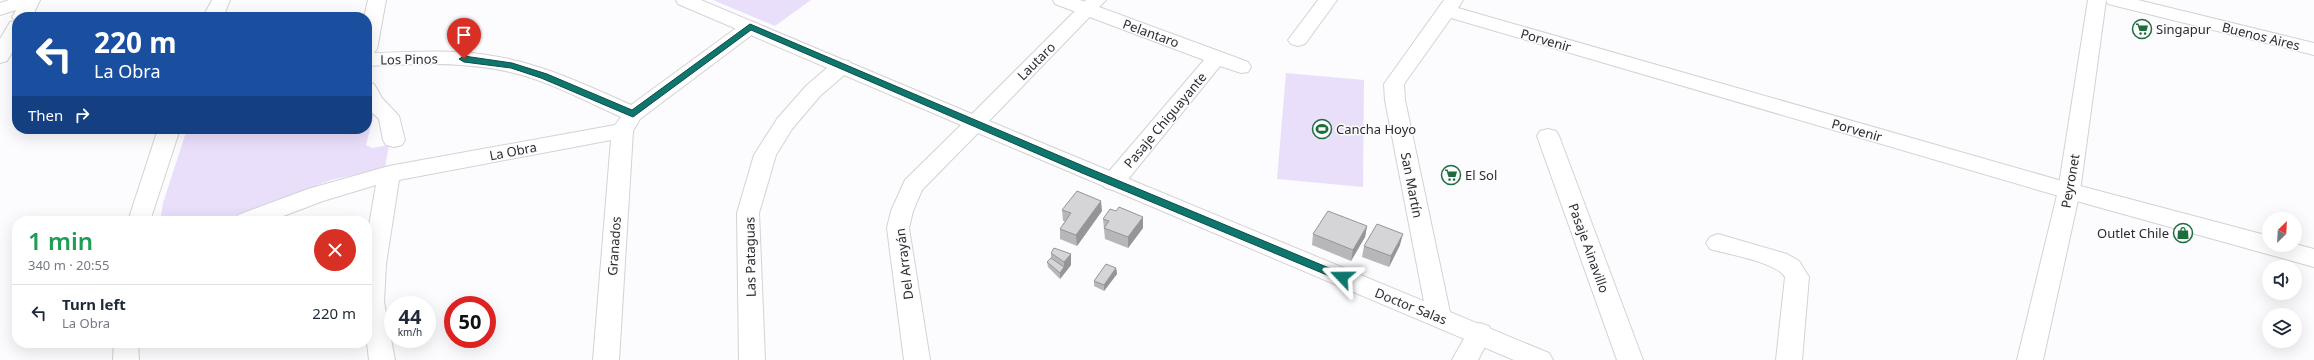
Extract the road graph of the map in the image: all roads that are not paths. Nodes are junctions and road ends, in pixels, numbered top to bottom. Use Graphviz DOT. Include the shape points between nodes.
graph roads {
  1 [pos="30,0"];
  2 [pos="221,0"];
  3 [pos="377,0"];
  4 [pos="685,0"];
  5 [pos="1062,0"];
  6 [pos="1328,0"];
  7 [pos="2097,0"];
  8 [pos="2115,0"];
  9 [pos="1092,5"];
  10 [pos="1450,6"];
  11 [pos="0,9"];
  12 [pos="24,12"];
  13 [pos="216,12"];
  14 [pos="372,24"];
  15 [pos="750,27"];
  16 [pos="12,35"];
  17 [pos="1298,40"];
  18 [pos="2314,49"];
  19 [pos="0,57"];
  20 [pos="1217,57"];
  21 [pos="372,60"];
  22 [pos="842,66"];
  23 [pos="1241,67"];
  24 [pos="372,100"];
  25 [pos="628,122"];
  26 [pos="974,123"];
  27 [pos="167,134"];
  28 [pos="1548,136"];
  29 [pos="394,140"];
  30 [pos="389,174"];
  31 [pos="1113,182"];
  32 [pos="2069,191"];
  33 [pos="141,216"];
  34 [pos="259,216"];
  35 [pos="1718,243"];
  36 [pos="2262,243"];
  37 [pos="2293,252"];
  38 [pos="2314,258"];
  39 [pos="1439,317"];
  40 [pos="1480,333"];
  41 [pos="126,348"];
  42 [pos="126,360"];
  43 [pos="382,360"];
  44 [pos="606,360"];
  45 [pos="752,360"];
  46 [pos="917,360"];
  47 [pos="1465,360"];
  48 [pos="1540,360"];
  49 [pos="1630,360"];
  50 [pos="1789,360"];
  51 [pos="2030,360"];
  1 -- 11 [label="street"];
  1 -- 12 [label="street"];
  2 -- 13 [label="street"];
  3 -- 14 [label="street"];
  4 -- 15 [label="street, Doctor Salas"];
  5 -- 9 [label="street, Pelantaro"];
  6 -- 17 [label="street"];
  7 -- 32 [label="street, Peyronet"];
  8 -- 18 [label="street, Buenos Aires"];
  9 -- 20 [label="street, Pelantaro"];
  9 -- 26 [label="street, Lautaro"];
  10 -- 32 [label="street, Porvenir"];
  10 -- 39 [label="street, San Martín" via="1394,84 1395,100"];
  15 -- 22 [label="street, Doctor Salas"];
  15 -- 25 [label="street, La Obra"];
  16 -- 19 [label="street"];
  20 -- 23 [label="street, Pelantaro"];
  20 -- 31 [label="street, Pasaje Chiguayante"];
  21 -- 25 [label="street, Los Pinos" via="432,57 480,60 512,66 544,76"];
  22 -- 26 [label="street, Doctor Salas"];
  22 -- 45 [label="street, Las Pataguas" via="812,91 784,124 765,155 748,213"];
  24 -- 29 [label="street" via="389,116"];
  25 -- 30 [label="street, La Obra"];
  25 -- 44 [label="street, Granados"];
  26 -- 31 [label="street, Doctor Salas"];
  26 -- 46 [label="street, Del Arrayán" via="913,186 898,228"];
  27 -- 33 [label="street"];
  28 -- 49 [label="street, Pasaje Ainavillo"];
  30 -- 34 [label="street, La Obra" via="316,195"];
  30 -- 43 [label="street" via="374,264 372,302"];
  31 -- 39 [label="street, Doctor Salas"];
  32 -- 36 [label="street, Porvenir"];
  32 -- 51 [label="street, Peyronet"];
  35 -- 50 [label="street" via="1779,260 1791,267 1797,277"];
  37 -- 38 [label="street, Porvenir"];
  39 -- 40 [label="street, Doctor Salas"];
  40 -- 47 [label="street"];
  40 -- 48 [label="street, Doctor Salas"];
  41 -- 42 [label="street"];
}
